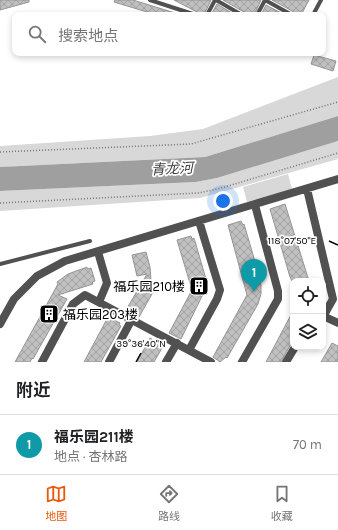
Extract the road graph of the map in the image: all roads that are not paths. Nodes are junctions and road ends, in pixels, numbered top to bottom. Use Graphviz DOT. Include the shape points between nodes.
graph roads {
  1 [pos="150,0"];
  2 [pos="215,0"];
  3 [pos="265,0"];
  4 [pos="322,0"];
  5 [pos="164,2"];
  6 [pos="189,12"];
  7 [pos="209,12"];
  8 [pos="237,12"];
  9 [pos="259,12"];
  10 [pos="287,12"];
  11 [pos="315,12"];
  12 [pos="338,179"];
  13 [pos="307,189"];
  14 [pos="255,205"];
  15 [pos="199,221"];
  16 [pos="90,241"];
  17 [pos="98,252"];
  18 [pos="0,264"];
  19 [pos="336,300"];
  20 [pos="99,302"];
  21 [pos="326,314"];
  22 [pos="326,317"];
  23 [pos="132,319"];
  24 [pos="338,323"];
  25 [pos="0,324"];
  26 [pos="177,343"];
  27 [pos="189,350"];
  28 [pos="292,350"];
  29 [pos="42,362"];
  30 [pos="109,362"];
  31 [pos="166,362"];
  32 [pos="211,362"];
  33 [pos="242,362"];
  34 [pos="286,362"];
  1 -- 5 [label="lane"];
  2 -- 7 [label="lane"];
  2 -- 8 [label="lane"];
  3 -- 9 [label="lane"];
  3 -- 10 [label="lane"];
  4 -- 11 [label="lane"];
  5 -- 6 [label="lane"];
  12 -- 13 [label="street"];
  13 -- 14 [label="street"];
  13 -- 19 [label="street"];
  14 -- 15 [label="street"];
  14 -- 33 [label="street" via="278,299"];
  15 -- 17 [label="street"];
  15 -- 27 [label="street" via="220,290"];
  16 -- 18 [label="lane"];
  17 -- 20 [label="street" via="106,283"];
  17 -- 25 [label="street" via="65,261 37,276 14,299"];
  19 -- 21 [label="street"];
  20 -- 23 [label="street"];
  20 -- 29 [label="street" via="85,295 73,304"];
  22 -- 24 [label="street"];
  23 -- 26 [label="street"];
  23 -- 30 [label="street"];
  26 -- 27 [label="street"];
  26 -- 31 [label="street"];
  27 -- 32 [label="street"];
  28 -- 34 [label="street"];
}
